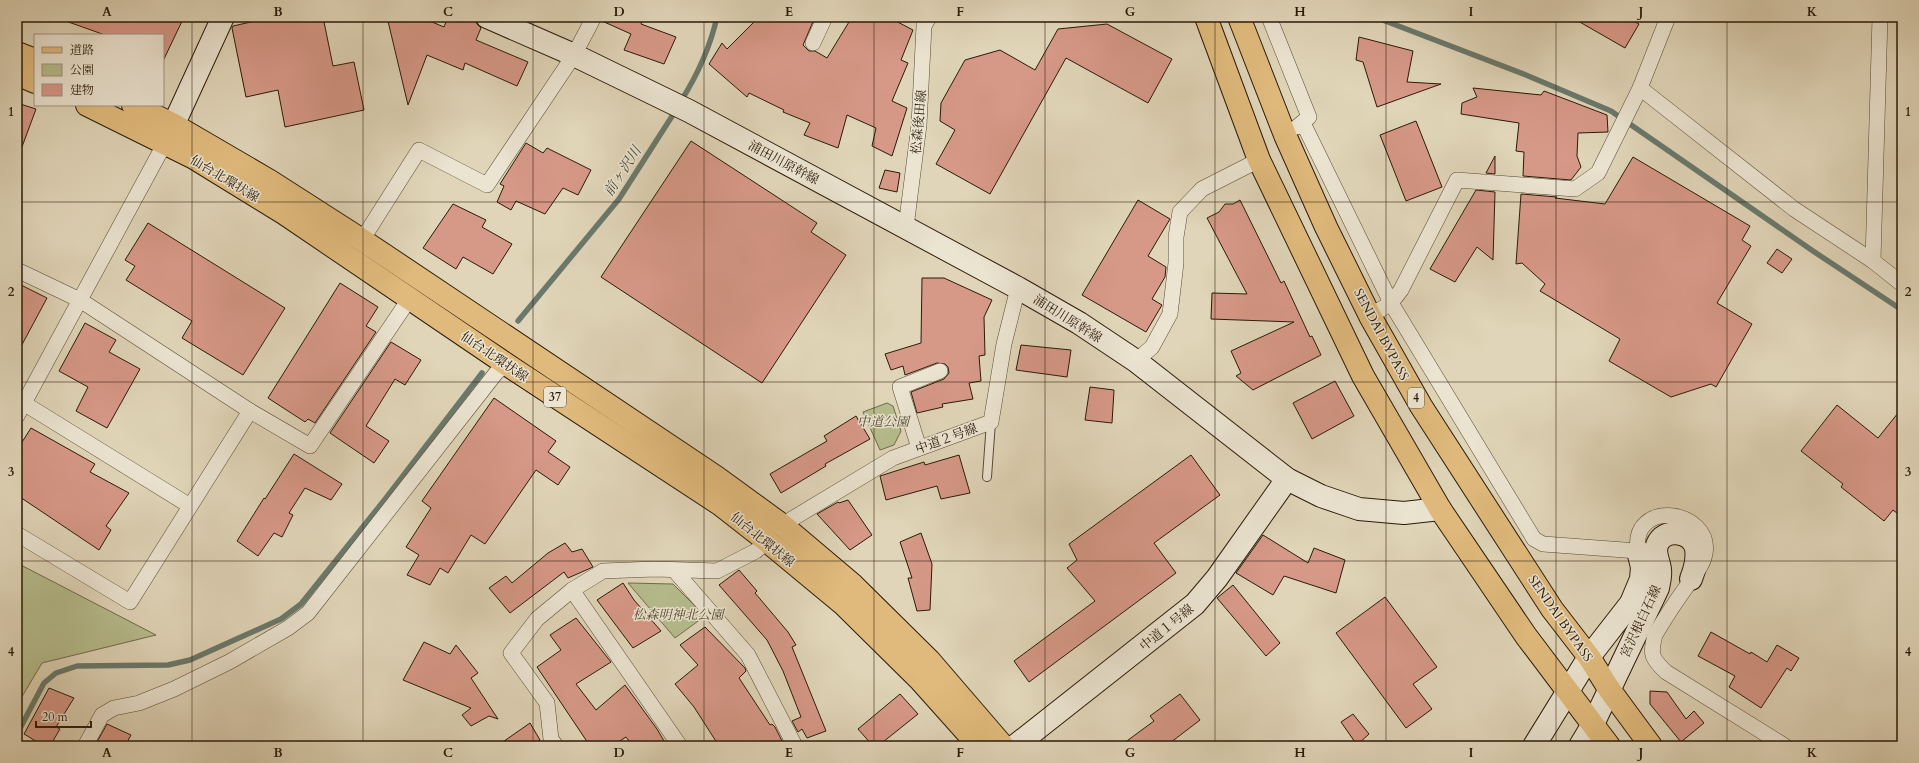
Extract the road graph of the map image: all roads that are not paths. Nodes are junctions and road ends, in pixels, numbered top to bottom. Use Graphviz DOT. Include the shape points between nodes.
graph roads {
  1 [pos="222,17"];
  2 [pos="487,17"];
  3 [pos="594,17"];
  4 [pos="825,17"];
  5 [pos="928,17"];
  6 [pos="1206,17"];
  7 [pos="1239,17"];
  8 [pos="1269,17"];
  9 [pos="1668,17"];
  10 [pos="1880,17"];
  11 [pos="813,42"];
  12 [pos="17,53"];
  13 [pos="574,55"];
  14 [pos="34,60"];
  15 [pos="17,74"];
  16 [pos="34,82"];
  17 [pos="1638,92"];
  18 [pos="90,106"];
  19 [pos="134,106"];
  20 [pos="1303,123"];
  21 [pos="170,134"];
  22 [pos="1284,135"];
  23 [pos="1259,160"];
  24 [pos="906,228"];
  25 [pos="362,240"];
  26 [pos="1874,261"];
  27 [pos="17,270"];
  28 [pos="1902,284"];
  29 [pos="1018,288"];
  30 [pos="410,298"];
  31 [pos="80,300"];
  32 [pos="1391,303"];
  33 [pos="1370,316"];
  34 [pos="1136,361"];
  35 [pos="506,364"];
  36 [pos="940,371"];
  37 [pos="21,400"];
  38 [pos="250,411"];
  39 [pos="17,416"];
  40 [pos="991,422"];
  41 [pos="919,448"];
  42 [pos="987,477"];
  43 [pos="1287,479"];
  44 [pos="190,506"];
  45 [pos="1440,509"];
  46 [pos="782,525"];
  47 [pos="17,534"];
  48 [pos="767,541"];
  49 [pos="1638,551"];
  50 [pos="675,571"];
  51 [pos="1692,579"];
  52 [pos="572,590"];
  53 [pos="1588,657"];
  54 [pos="1609,689"];
  55 [pos="1568,691"];
  56 [pos="1592,726"];
  57 [pos="85,746"];
  58 [pos="556,746"];
  59 [pos="680,746"];
  60 [pos="795,746"];
  61 [pos="979,746"];
  62 [pos="1003,746"];
  63 [pos="1015,746"];
  64 [pos="1534,746"];
  65 [pos="1580,746"];
  66 [pos="1609,746"];
  67 [pos="1651,746"];
  68 [pos="1785,746"];
  1 -- 21 [label="street"];
  2 -- 13 [label="street"];
  3 -- 13 [label="street"];
  4 -- 11 [label="street"];
  5 -- 24 [label="street, 松森後田線" via="924,26 919,125"];
  6 -- 23 [label="main road"];
  7 -- 22 [label="main road, SENDAI BYPASS / 4"];
  8 -- 20 [label="street" via="1309,117"];
  9 -- 17 [label="street"];
  10 -- 26 [label="street"];
  12 -- 14 [label="main road"];
  13 -- 24 [label="street, 浦田川原幹線" via="689,111"];
  13 -- 25 [label="street" via="487,185 419,150"];
  15 -- 16 [label="main road"];
  17 -- 26 [label="street" via="1794,209"];
  17 -- 32 [label="street" via="1598,173 1575,188 1457,180"];
  18 -- 21 [label="main road, 仙台北環状線 / 37"];
  19 -- 21 [label="main road, 仙台北環状線 / 37"];
  20 -- 22 [label="street"];
  20 -- 32 [label="street"];
  21 -- 25 [label="main road, 仙台北環状線 / 37" via="270,181"];
  21 -- 30 [label="main road, 仙台北環状線 / 37" via="194,158 285,214"];
  21 -- 31 [label="street"];
  22 -- 33 [label="main road, SENDAI BYPASS / 4"];
  23 -- 34 [label="street" via="1202,189 1180,212 1170,314 1152,347"];
  23 -- 45 [label="main road" via="1363,376"];
  24 -- 29 [label="street, 浦田川原幹線"];
  25 -- 46 [label="main road, 仙台北環状線 / 37"];
  26 -- 28 [label="street"];
  27 -- 31 [label="street"];
  29 -- 34 [label="street, 浦田川原幹線"];
  29 -- 40 [label="street, 中道２号線" via="1004,344"];
  30 -- 35 [label="main road, 仙台北環状線 / 37"];
  30 -- 38 [label="street" via="310,446"];
  31 -- 37 [label="street"];
  31 -- 38 [label="street"];
  32 -- 33 [label="street"];
  32 -- 49 [label="street" via="1534,539 1543,544"];
  33 -- 53 [label="main road, SENDAI BYPASS / 4" via="1421,406 1552,609"];
  34 -- 43 [label="street, 浦田川原幹線"];
  35 -- 48 [label="main road, 仙台北環状線 / 37" via="721,505"];
  35 -- 57 [label="street" via="491,379 308,613 288,628 229,662 174,689 139,703 114,708 102,715"];
  36 -- 41 [label="street" via="900,387"];
  37 -- 39 [label="street"];
  37 -- 44 [label="street"];
  38 -- 44 [label="street"];
  40 -- 41 [label="street, 中道２号線"];
  40 -- 42 [label="lane"];
  41 -- 46 [label="street, 中道２号線" via="892,458"];
  43 -- 45 [label="street, 浦田川原幹線" via="1320,496 1359,509 1404,513"];
  43 -- 63 [label="street, 中道１号線" via="1217,578 1195,604"];
  44 -- 47 [label="street" via="130,602"];
  45 -- 55 [label="main road" via="1526,636"];
  46 -- 62 [label="main road, 仙台北環状線 / 37" via="853,584 918,649"];
  48 -- 50 [label="street" via="756,551 717,571"];
  48 -- 61 [label="main road, 仙台北環状線 / 37" via="843,604 920,680"];
  49 -- 51 [label="street" via="1636,541 1639,533 1652,519 1663,515 1688,521 1703,534 1706,547 1703,561"];
  49 -- 53 [label="street, 宮沢根白石線" via="1642,567 1638,590 1621,617"];
  50 -- 52 [label="street" via="603,571"];
  50 -- 60 [label="street" via="748,655"];
  51 -- 54 [label="street, 宮沢根白石線" via="1697,558 1696,547 1684,534 1676,533 1662,538 1656,551 1660,569 1658,588"];
  51 -- 68 [label="street" via="1655,634 1652,646 1654,661 1666,672"];
  52 -- 58 [label="street" via="538,619 511,653 547,703 551,739"];
  52 -- 59 [label="street"];
  53 -- 54 [label="main road, SENDAI BYPASS / 4"];
  53 -- 55 [label="street, 宮沢根白石線"];
  54 -- 56 [label="street, 宮沢根白石線"];
  54 -- 67 [label="main road, SENDAI BYPASS / 4"];
  55 -- 56 [label="main road"];
  55 -- 64 [label="street, 宮沢根白石線"];
  56 -- 65 [label="street, 宮沢根白石線"];
  56 -- 66 [label="main road"];
}
